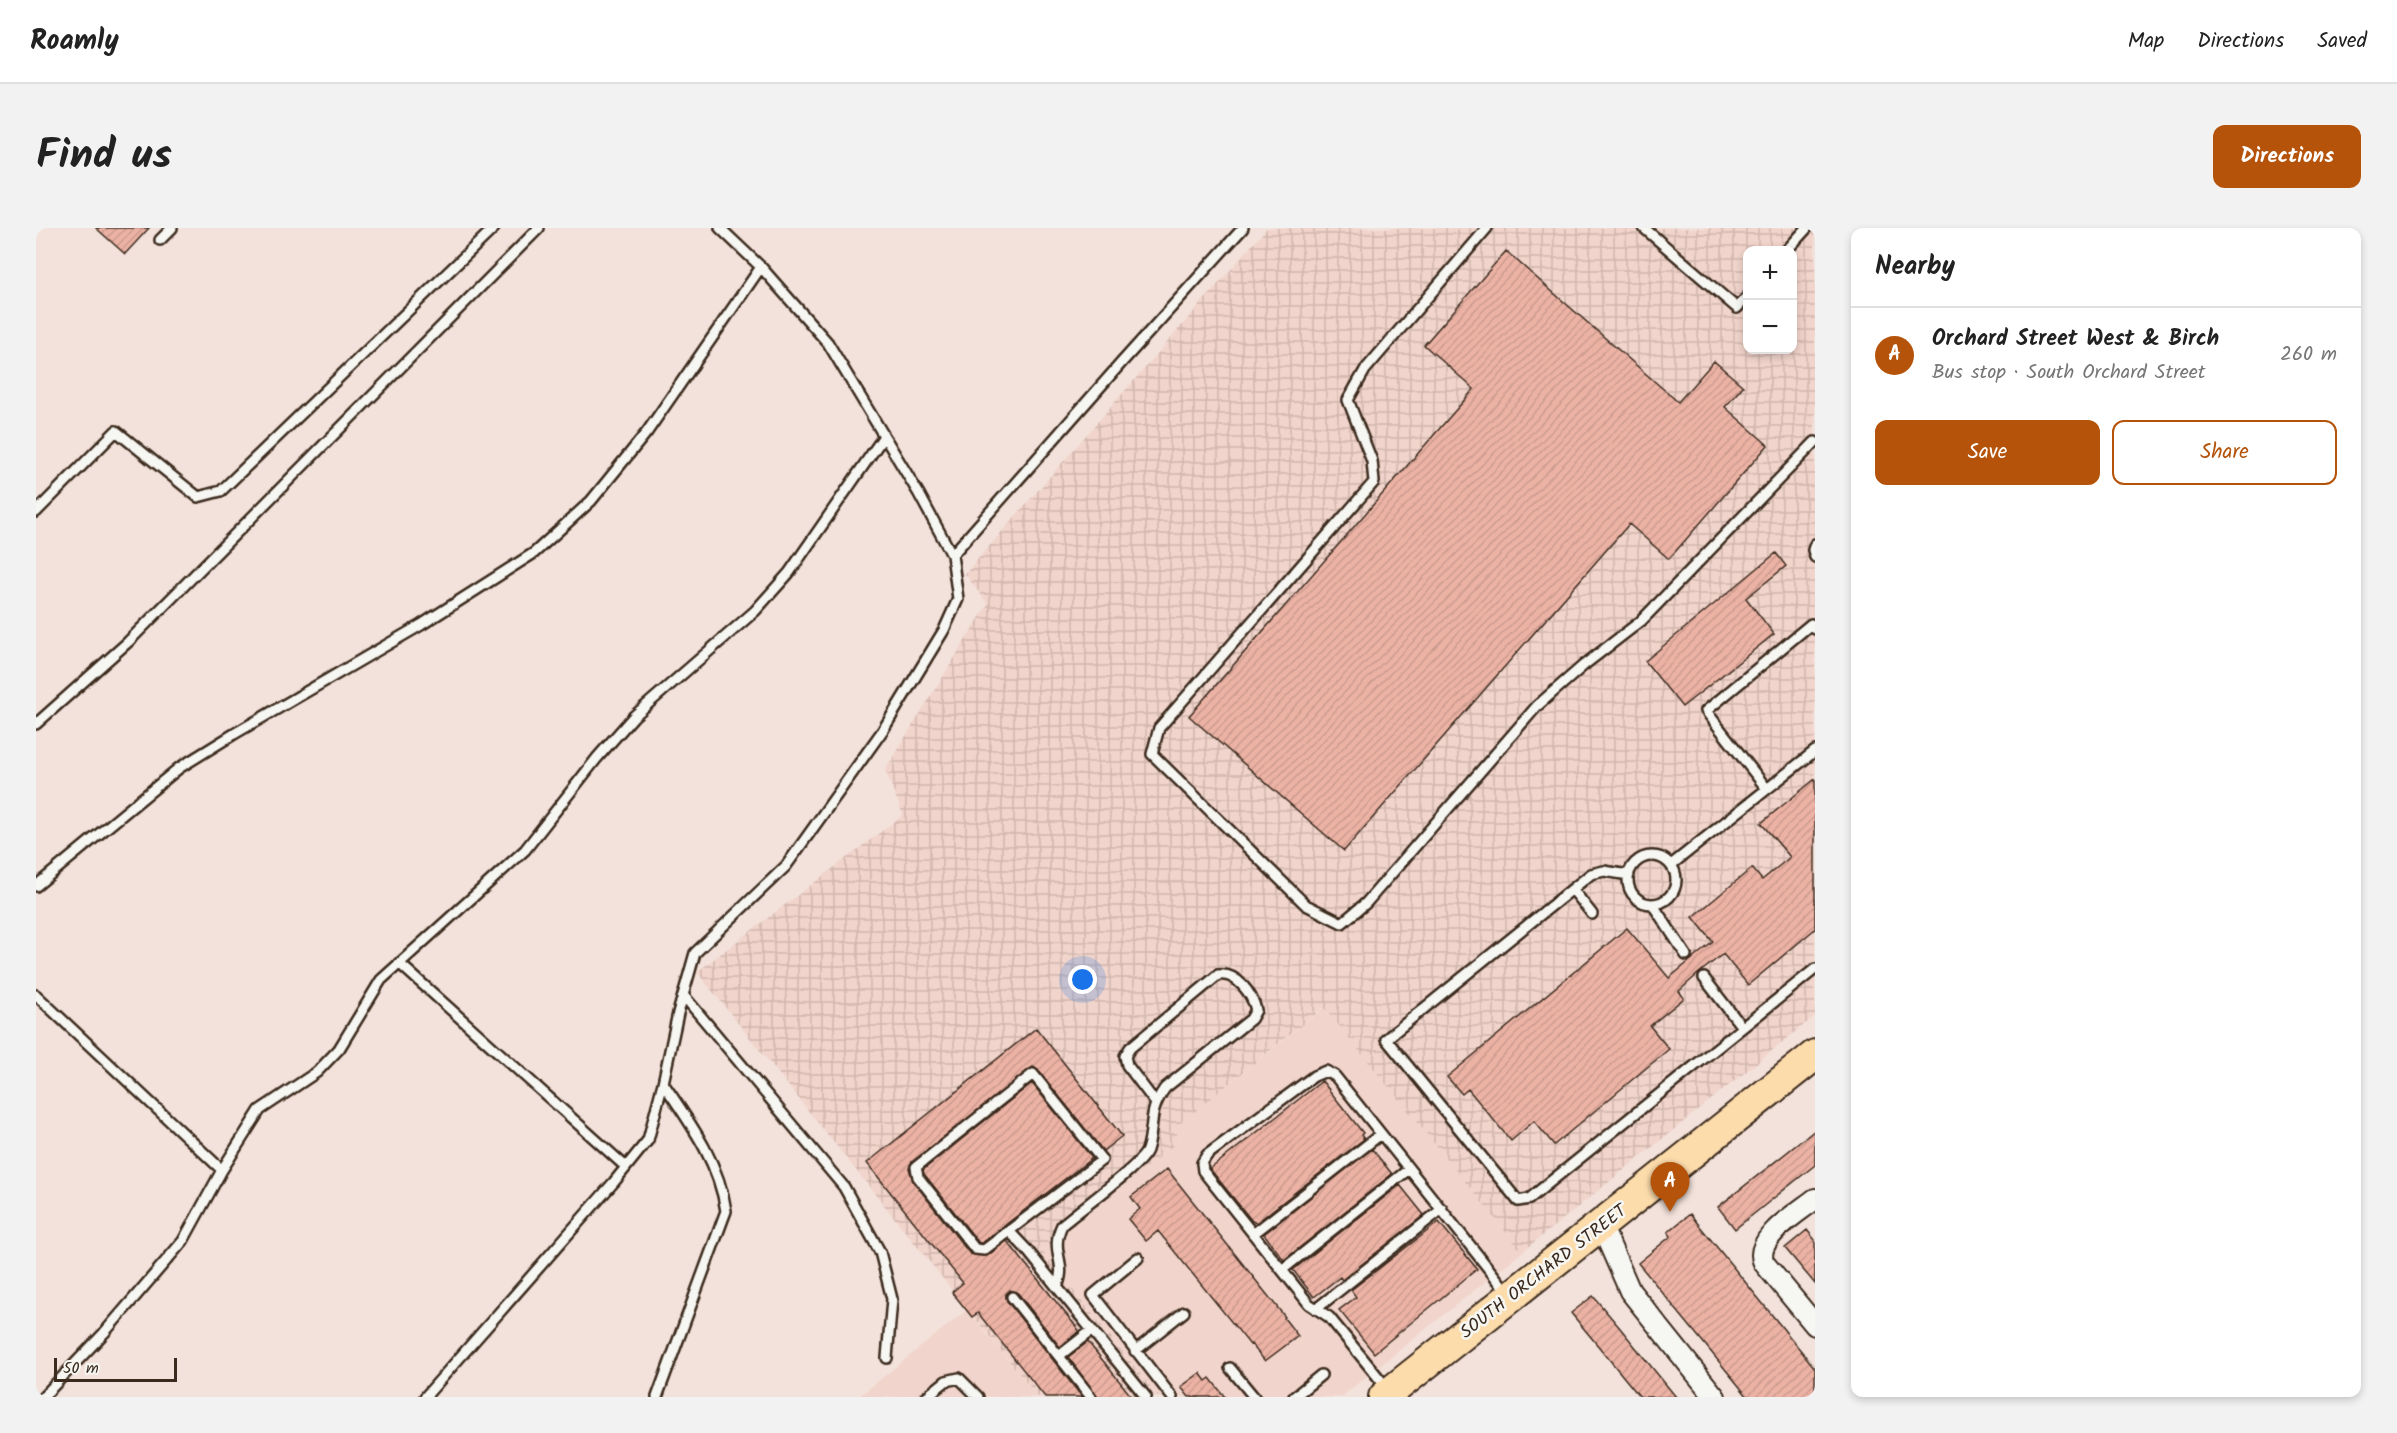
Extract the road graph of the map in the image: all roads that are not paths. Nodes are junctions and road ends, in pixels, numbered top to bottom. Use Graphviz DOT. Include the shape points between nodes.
graph roads {
  1 [pos="172,228"];
  2 [pos="494,228"];
  3 [pos="539,228"];
  4 [pos="720,228"];
  5 [pos="1243,228"];
  6 [pos="1487,228"];
  7 [pos="1644,228"];
  8 [pos="1807,228"];
  9 [pos="160,240"];
  10 [pos="1791,246"];
  11 [pos="761,267"];
  12 [pos="1744,300"];
  13 [pos="884,436"];
  14 [pos="1815,442"];
  15 [pos="36,512"];
  16 [pos="1815,544"];
  17 [pos="952,555"];
  18 [pos="1815,557"];
  19 [pos="1815,629"];
  20 [pos="36,724"];
  21 [pos="1815,751"];
  22 [pos="1767,789"];
  23 [pos="1671,865"];
  24 [pos="1629,875"];
  25 [pos="36,886"];
  26 [pos="1573,890"];
  27 [pos="1653,905"];
  28 [pos="1592,914"];
  29 [pos="1686,955"];
  30 [pos="399,963"];
  31 [pos="1815,969"];
  32 [pos="1704,978"];
  33 [pos="36,995"];
  34 [pos="683,995"];
  35 [pos="1742,1027"];
  36 [pos="1815,1055"];
  37 [pos="663,1083"];
  38 [pos="1155,1102"];
  39 [pos="1381,1134"];
  40 [pos="626,1167"];
  41 [pos="1409,1169"];
  42 [pos="222,1170"];
  43 [pos="1815,1200"];
  44 [pos="1442,1209"];
  45 [pos="1601,1225"];
  46 [pos="1009,1231"];
  47 [pos="1253,1234"];
  48 [pos="1138,1258"];
  49 [pos="1282,1270"];
  50 [pos="1057,1287"];
  51 [pos="1511,1296"];
  52 [pos="1012,1297"];
  53 [pos="1316,1309"];
  54 [pos="1184,1312"];
  55 [pos="1815,1325"];
  56 [pos="1092,1330"];
  57 [pos="1136,1351"];
  58 [pos="1059,1356"];
  59 [pos="887,1358"];
  60 [pos="1230,1368"];
  61 [pos="1321,1375"];
  62 [pos="1387,1395"];
  63 [pos="43,1397"];
  64 [pos="425,1397"];
  65 [pos="657,1397"];
  66 [pos="926,1397"];
  67 [pos="978,1397"];
  68 [pos="1091,1397"];
  69 [pos="1146,1397"];
  70 [pos="1172,1397"];
  71 [pos="1254,1397"];
  72 [pos="1294,1397"];
  73 [pos="1715,1397"];
  1 -- 9 [label="lane"];
  2 -- 15 [label="lane" via="221,491 198,497 116,431"];
  3 -- 20 [label="lane" via="128,642"];
  4 -- 11 [label="lane"];
  5 -- 17 [label="lane"];
  6 -- 14 [label="lane" via="1365,370 1348,400 1372,461 1374,482 1159,728 1156,737 1152,754 1306,905 1342,923 1366,903 1537,706 1641,621"];
  7 -- 12 [label="lane" via="1737,308"];
  8 -- 10 [label="lane"];
  11 -- 13 [label="lane" via="828,343"];
  11 -- 25 [label="lane" via="647,432 591,501 534,553 421,626 179,768"];
  13 -- 17 [label="lane"];
  13 -- 30 [label="lane" via="789,573 755,611 634,716 525,850"];
  16 -- 18 [label="lane"];
  17 -- 34 [label="lane" via="958,599 944,630 883,730 786,866 695,953"];
  19 -- 22 [label="lane" via="1811,624 1706,711"];
  21 -- 22 [label="lane"];
  22 -- 23 [label="lane"];
  23 -- 24 [label="lane" via="1660,857 1647,857 1635,864"];
  23 -- 27 [label="lane" via="1676,887 1667,900"];
  24 -- 26 [label="lane" via="1604,871 1591,874"];
  24 -- 27 [label="lane" via="1634,896"];
  26 -- 28 [label="lane"];
  26 -- 35 [label="lane" via="1386,1039 1518,1201 1529,1199"];
  27 -- 29 [label="lane"];
  30 -- 40 [label="lane"];
  30 -- 42 [label="lane" via="381,980 339,1049 317,1072 260,1110"];
  31 -- 35 [label="lane"];
  32 -- 35 [label="lane"];
  33 -- 42 [label="lane"];
  34 -- 37 [label="lane"];
  34 -- 59 [label="lane" via="844,1187 875,1242 892,1299"];
  36 -- 45 [label="main road, SOUTH ORCHARD STREET"];
  37 -- 40 [label="lane" via="648,1140"];
  37 -- 65 [label="lane" via="698,1135 722,1186 726,1211"];
  38 -- 38 [label="lane" via="1165,1088 1251,1019 1256,1010 1254,1001 1235,977 1218,975 1130,1048 1125,1056 1127,1065"];
  38 -- 50 [label="lane" via="1147,1152 1062,1225 1056,1237 1062,1275"];
  39 -- 41 [label="lane"];
  39 -- 47 [label="lane"];
  39 -- 47 [label="lane" via="1335,1076 1326,1071 1207,1155 1203,1171"];
  40 -- 64 [label="lane"];
  41 -- 44 [label="lane"];
  41 -- 49 [label="lane"];
  42 -- 63 [label="lane" via="183,1241"];
  43 -- 55 [label="street" via="1768,1237 1762,1259"];
  44 -- 51 [label="lane"];
  44 -- 53 [label="lane"];
  45 -- 51 [label="main road, SOUTH ORCHARD STREET"];
  45 -- 73 [label="street" via="1630,1291"];
  46 -- 46 [label="lane" via="1102,1160 1033,1074 916,1167 918,1177 975,1249 984,1251"];
  46 -- 50 [label="lane"];
  47 -- 49 [label="lane"];
  48 -- 57 [label="lane" via="1093,1295"];
  49 -- 53 [label="lane"];
  50 -- 56 [label="lane"];
  51 -- 62 [label="main road, SOUTH ORCHARD STREET"];
  52 -- 58 [label="lane"];
  53 -- 62 [label="lane" via="1329,1317"];
  54 -- 57 [label="lane"];
  56 -- 58 [label="lane"];
  56 -- 69 [label="lane"];
  57 -- 70 [label="lane"];
  58 -- 68 [label="lane"];
  60 -- 71 [label="lane"];
  61 -- 72 [label="lane"];
  66 -- 67 [label="lane" via="946,1381 959,1378"];
}
